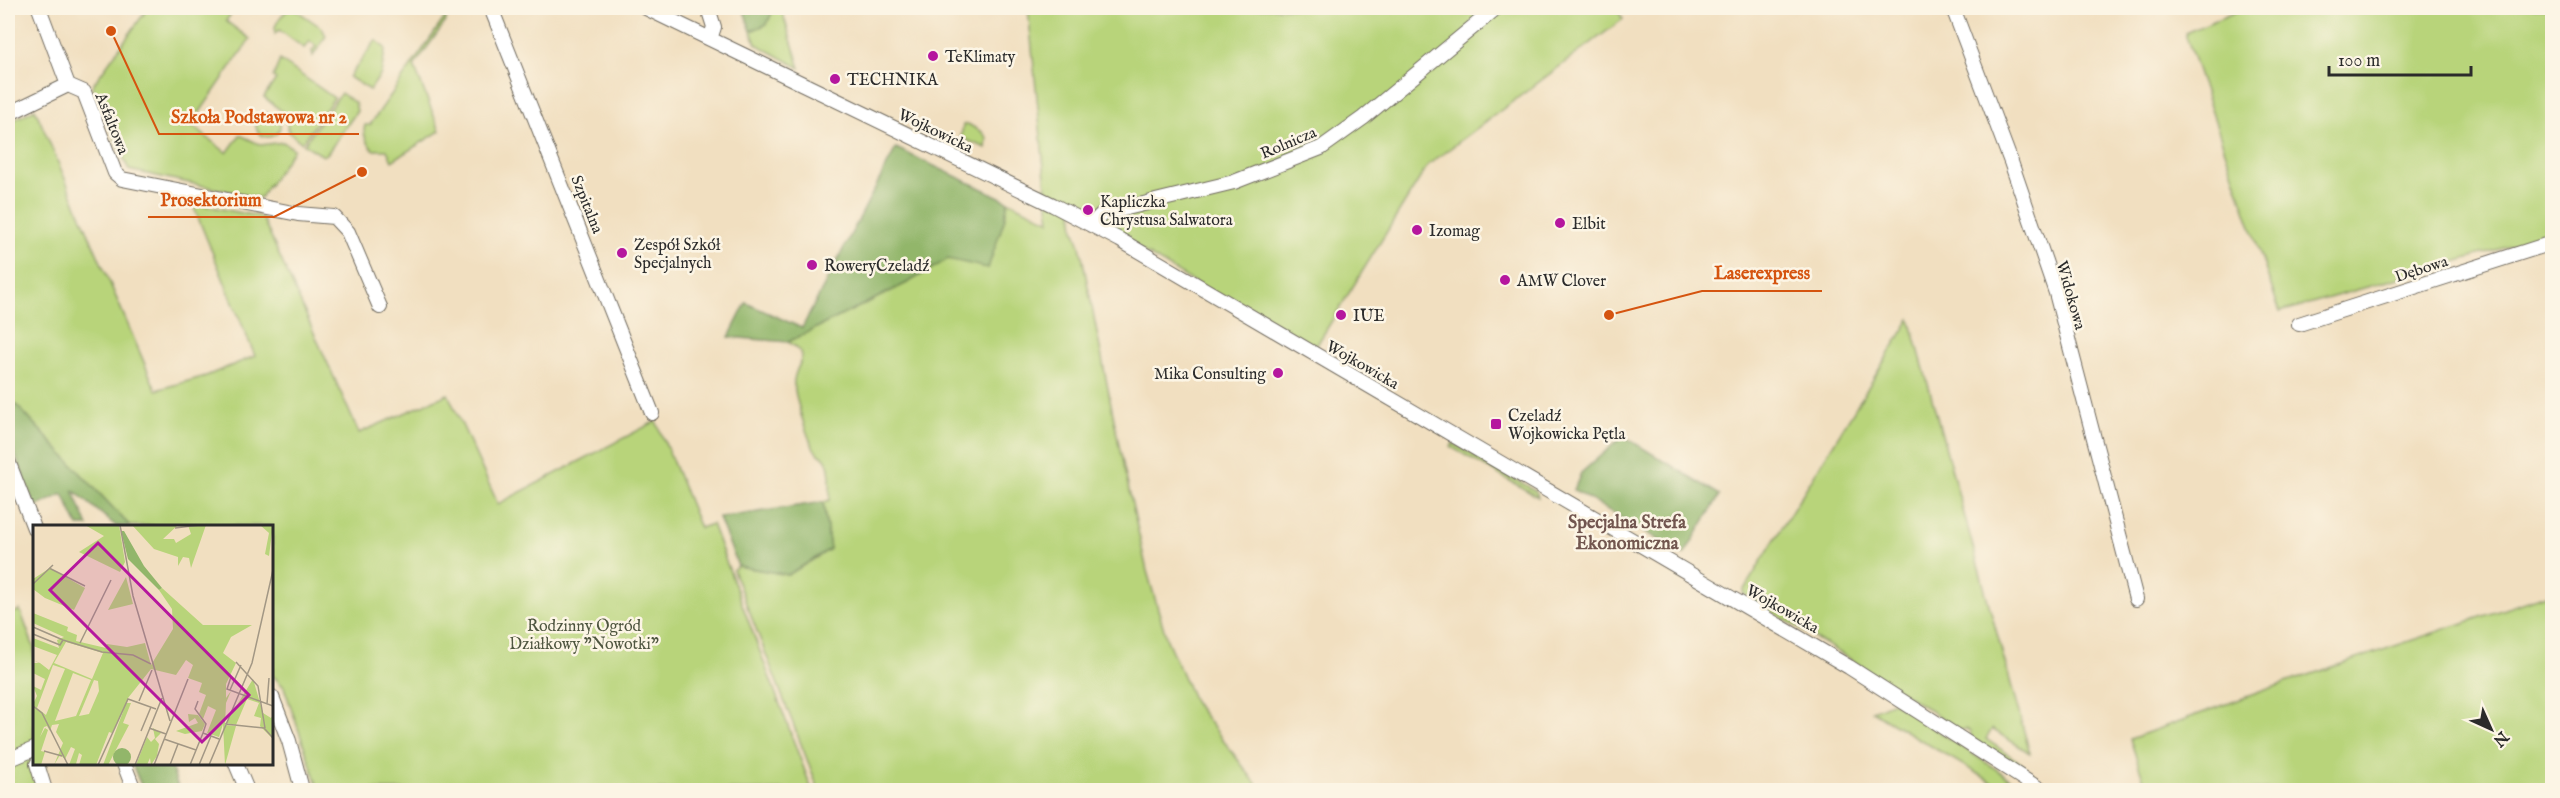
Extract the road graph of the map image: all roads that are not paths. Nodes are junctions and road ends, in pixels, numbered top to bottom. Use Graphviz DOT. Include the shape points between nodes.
graph roads {
  1 [pos="39,8"];
  2 [pos="491,8"];
  3 [pos="646,8"];
  4 [pos="708,8"];
  5 [pos="1496,8"];
  6 [pos="1953,8"];
  7 [pos="710,39"];
  8 [pos="68,85"];
  9 [pos="8,114"];
  10 [pos="1091,225"];
  11 [pos="2553,243"];
  12 [pos="380,307"];
  13 [pos="2299,324"];
  14 [pos="652,413"];
  15 [pos="8,461"];
  16 [pos="33,525"];
  17 [pos="2136,599"];
  18 [pos="273,700"];
  19 [pos="33,755"];
  20 [pos="8,760"];
  21 [pos="38,765"];
  22 [pos="123,765"];
  23 [pos="237,765"];
  24 [pos="302,789"];
  25 [pos="45,790"];
  26 [pos="134,790"];
  27 [pos="247,790"];
  28 [pos="2041,790"];
  1 -- 8 [label="street"];
  2 -- 14 [label="street, Szpitalna"];
  3 -- 7 [label="street, Wojkowicka"];
  4 -- 7 [label="street" via="714,27"];
  5 -- 10 [label="street, Rolnicza" via="1321,148 1234,182 1102,214"];
  6 -- 17 [label="street, Widokowa" via="2056,293"];
  7 -- 10 [label="street, Wojkowicka"];
  8 -- 9 [label="street"];
  8 -- 12 [label="street, Asfaltowa" via="84,92 116,173 122,179 276,210 334,217 348,232"];
  10 -- 28 [label="street, Wojkowicka" via="1840,661"];
  11 -- 13 [label="street, Dębowa"];
  15 -- 16 [label="street"];
  18 -- 24 [label="street"];
  19 -- 20 [label="street"];
  21 -- 25 [label="street"];
  22 -- 26 [label="street"];
  23 -- 27 [label="street"];
}
